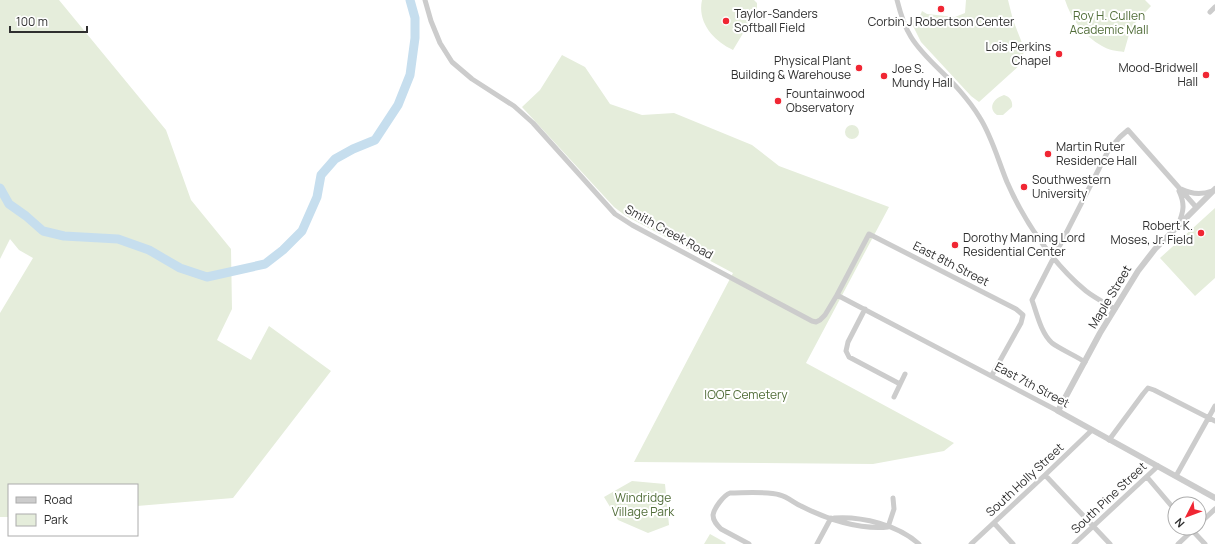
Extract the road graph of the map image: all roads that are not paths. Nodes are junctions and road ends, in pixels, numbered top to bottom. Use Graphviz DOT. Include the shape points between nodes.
graph roads {
  1 [pos="425,0"];
  2 [pos="898,0"];
  3 [pos="1215,7"];
  4 [pos="1210,12"];
  5 [pos="1177,186"];
  6 [pos="1214,190"];
  7 [pos="1196,207"];
  8 [pos="1178,225"];
  9 [pos="869,234"];
  10 [pos="1052,258"];
  11 [pos="837,295"];
  12 [pos="865,309"];
  13 [pos="1115,309"];
  14 [pos="1085,362"];
  15 [pos="905,374"];
  16 [pos="992,375"];
  17 [pos="900,384"];
  18 [pos="894,397"];
  19 [pos="1215,406"];
  20 [pos="1058,411"];
  21 [pos="1209,418"];
  22 [pos="1215,421"];
  23 [pos="1092,430"];
  24 [pos="1109,440"];
  25 [pos="1158,466"];
  26 [pos="1045,475"];
  27 [pos="1176,476"];
  28 [pos="1147,477"];
  29 [pos="893,498"];
  30 [pos="1215,498"];
  31 [pos="1167,501"];
  32 [pos="1215,509"];
  33 [pos="1207,516"];
  34 [pos="831,518"];
  35 [pos="994,523"];
  36 [pos="1093,526"];
  37 [pos="888,527"];
  38 [pos="1186,536"];
  39 [pos="1199,536"];
  40 [pos="749,544"];
  41 [pos="817,544"];
  42 [pos="919,544"];
  43 [pos="971,544"];
  44 [pos="1013,544"];
  45 [pos="1074,544"];
  46 [pos="1110,544"];
  47 [pos="1178,544"];
  48 [pos="1205,544"];
  1 -- 11 [label="street, Smith Creek Road" via="440,42 452,62 472,79 514,106 615,214 812,321 816,322 823,318"];
  2 -- 10 [label="street" via="900,12 918,48 959,90 980,117 1018,205"];
  3 -- 4 [label="street"];
  5 -- 6 [label="street" via="1203,194"];
  5 -- 7 [label="street"];
  5 -- 8 [label="street" via="1183,210"];
  5 -- 10 [label="street" via="1128,130 1108,151"];
  6 -- 7 [label="street, Maple Street"];
  7 -- 8 [label="street, Maple Street"];
  8 -- 13 [label="street, Maple Street" via="1144,262"];
  9 -- 11 [label="street, Smith Creek Road"];
  9 -- 16 [label="street, East 8th Street" via="1016,309 1023,315"];
  10 -- 13 [label="street" via="1087,292"];
  10 -- 14 [label="street" via="1032,300 1047,337 1052,343"];
  11 -- 12 [label="street, East 7th Street"];
  12 -- 16 [label="street, East 7th Street"];
  12 -- 17 [label="street" via="848,342 846,350 849,357"];
  13 -- 14 [label="street, Maple Street"];
  14 -- 20 [label="street, Maple Street"];
  15 -- 17 [label="street"];
  16 -- 20 [label="street, East 7th Street"];
  17 -- 18 [label="street"];
  19 -- 21 [label="street"];
  20 -- 23 [label="street, East 7th Street"];
  21 -- 22 [label="street"];
  21 -- 24 [label="street" via="1148,388"];
  21 -- 27 [label="street"];
  23 -- 24 [label="street, East 7th Street"];
  23 -- 26 [label="street, South Holly Street"];
  24 -- 25 [label="street, East 7th Street"];
  25 -- 27 [label="street, East 7th Street"];
  25 -- 28 [label="street, South Pine Street"];
  26 -- 35 [label="street, South Holly Street"];
  26 -- 36 [label="street"];
  27 -- 30 [label="street, East 7th Street"];
  28 -- 31 [label="street"];
  28 -- 36 [label="street, South Pine Street"];
  29 -- 37 [label="street" via="894,509"];
  32 -- 33 [label="street"];
  34 -- 37 [label="street" via="879,522"];
  34 -- 40 [label="street" via="773,493 726,494 714,512 714,521 721,528"];
  34 -- 41 [label="street"];
  35 -- 43 [label="street, South Holly Street"];
  35 -- 44 [label="street"];
  36 -- 45 [label="street, South Pine Street"];
  36 -- 46 [label="street"];
  37 -- 42 [label="street" via="899,530"];
  38 -- 47 [label="street"];
  39 -- 48 [label="street"];
}
